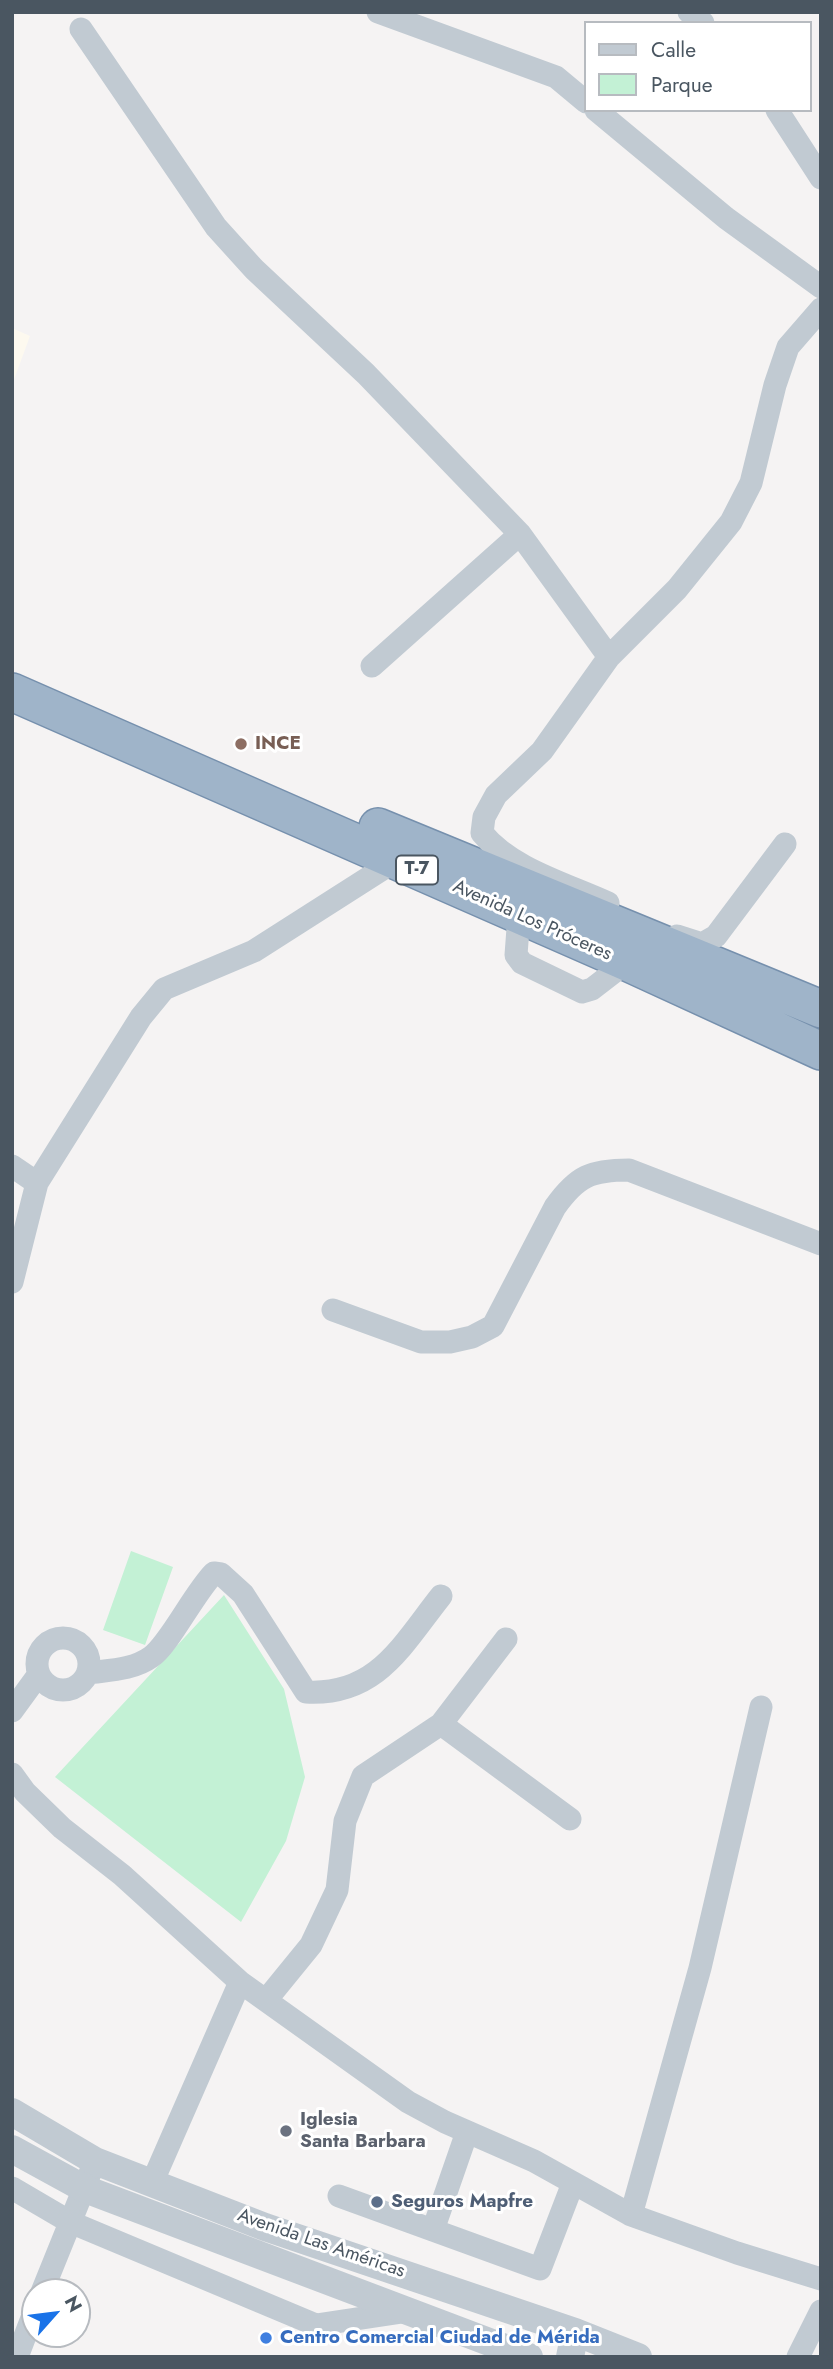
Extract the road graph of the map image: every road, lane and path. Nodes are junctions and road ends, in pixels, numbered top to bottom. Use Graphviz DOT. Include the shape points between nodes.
graph roads {
  1 [pos="379,12"];
  2 [pos="81,29"];
  3 [pos="584,100"];
  4 [pos="598,112"];
  5 [pos="778,112"];
  6 [pos="821,178"];
  7 [pos="821,287"];
  8 [pos="821,309"];
  9 [pos="520,534"];
  10 [pos="609,657"];
  11 [pos="372,666"];
  12 [pos="12,667"];
  13 [pos="12,692"];
  14 [pos="785,844"];
  15 [pos="395,861"];
  16 [pos="661,937"];
  17 [pos="821,1009"];
  18 [pos="821,1051"];
  19 [pos="12,1166"];
  20 [pos="37,1183"];
  21 [pos="821,1244"];
  22 [pos="12,1282"];
  23 [pos="333,1310"];
  24 [pos="441,1596"];
  25 [pos="506,1639"];
  26 [pos="88,1673"];
  27 [pos="39,1674"];
  28 [pos="761,1707"];
  29 [pos="12,1712"];
  30 [pos="442,1724"];
  31 [pos="12,1774"];
  32 [pos="570,1819"];
  33 [pos="240,1982"];
  34 [pos="267,1999"];
  35 [pos="12,2112"];
  36 [pos="467,2132"];
  37 [pos="12,2150"];
  38 [pos="95,2161"];
  39 [pos="152,2183"];
  40 [pos="573,2183"];
  41 [pos="12,2188"];
  42 [pos="85,2189"];
  43 [pos="339,2196"];
  44 [pos="631,2215"];
  45 [pos="70,2222"];
  46 [pos="433,2230"];
  47 [pos="48,2278"];
  48 [pos="821,2279"];
  49 [pos="410,2311"];
  50 [pos="821,2311"];
  51 [pos="573,2344"];
  52 [pos="529,2357"];
  53 [pos="638,2357"];
  54 [pos="798,2357"];
  1 -- 3 [label="street" via="556,77"];
  2 -- 9 [label="street" via="216,227"];
  4 -- 7 [label="street" via="726,218"];
  5 -- 6 [label="street"];
  8 -- 10 [label="street" via="788,346 751,483 731,522 677,589"];
  9 -- 10 [label="street"];
  9 -- 11 [label="street"];
  10 -- 16 [label="street" via="542,751 496,795 482,832 493,846 524,865 633,914"];
  12 -- 16 [label="highway, Avenida Los Próceres / T-7" via="289,791"];
  13 -- 15 [label="highway, Avenida Los Próceres / T-7"];
  14 -- 16 [label="street" via="716,936 702,944"];
  15 -- 18 [label="highway, Avenida Los Próceres / T-7"];
  15 -- 20 [label="street" via="254,950 164,989 141,1017"];
  16 -- 17 [label="highway, Avenida Los Próceres / T-7"];
  19 -- 20 [label="street"];
  20 -- 22 [label="street"];
  21 -- 23 [label="street" via="629,1170 601,1170 568,1189 493,1325 472,1337 421,1342"];
  24 -- 26 [label="street" via="381,1671 331,1693 306,1692 243,1594 214,1573 153,1656 128,1668"];
  25 -- 30 [label="street"];
  26 -- 27 [label="street" via="77,1686 60,1690"];
  26 -- 27 [label="street" via="82,1647 58,1639 39,1656"];
  27 -- 29 [label="street"];
  28 -- 44 [label="street" via="700,1968"];
  30 -- 32 [label="street"];
  30 -- 34 [label="street" via="363,1776 345,1821 337,1890 311,1945"];
  31 -- 33 [label="street" via="62,1828 122,1875"];
  33 -- 34 [label="street"];
  33 -- 39 [label="street"];
  34 -- 36 [label="street" via="408,2102"];
  35 -- 38 [label="street, Avenida Las Américas"];
  36 -- 40 [label="street"];
  36 -- 46 [label="street"];
  37 -- 42 [label="street, Avenida Las Américas"];
  38 -- 39 [label="street, Avenida Las Américas"];
  38 -- 42 [label="street"];
  39 -- 51 [label="street, Avenida Las Américas"];
  40 -- 44 [label="street"];
  40 -- 46 [label="street" via="540,2269"];
  41 -- 45 [label="street"];
  42 -- 45 [label="street"];
  42 -- 49 [label="street, Avenida Las Américas"];
  43 -- 46 [label="street"];
  44 -- 48 [label="street"];
  45 -- 47 [label="street"];
  45 -- 49 [label="street" via="316,2325"];
  49 -- 52 [label="street, Avenida Las Américas"];
  50 -- 54 [label="street"];
  51 -- 53 [label="street, Avenida Las Américas"];
}
